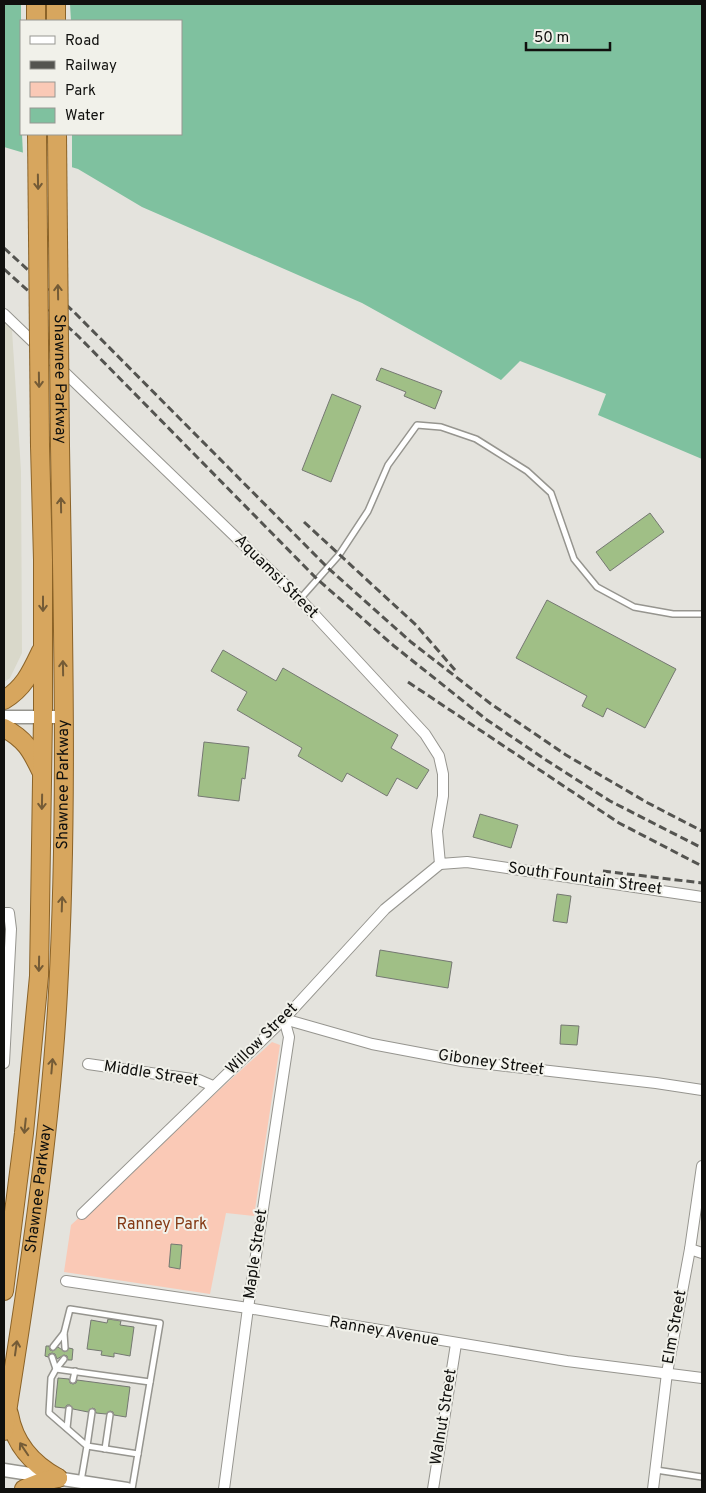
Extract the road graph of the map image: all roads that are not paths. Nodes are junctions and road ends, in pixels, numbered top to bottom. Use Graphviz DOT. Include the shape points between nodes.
graph roads {
  1 [pos="36,4"];
  2 [pos="56,4"];
  3 [pos="36,20"];
  4 [pos="56,20"];
  5 [pos="37,135"];
  6 [pos="57,135"];
  7 [pos="4,314"];
  8 [pos="300,600"];
  9 [pos="702,614"];
  10 [pos="43,648"];
  11 [pos="4,700"];
  12 [pos="43,716"];
  13 [pos="4,717"];
  14 [pos="64,717"];
  15 [pos="4,728"];
  16 [pos="42,773"];
  17 [pos="440,864"];
  18 [pos="702,897"];
  19 [pos="6,913"];
  20 [pos="7,974"];
  21 [pos="284,1019"];
  22 [pos="5,1046"];
  23 [pos="4,1063"];
  24 [pos="88,1064"];
  25 [pos="213,1086"];
  26 [pos="702,1090"];
  27 [pos="702,1166"];
  28 [pos="82,1214"];
  29 [pos="690,1249"];
  30 [pos="702,1253"];
  31 [pos="66,1280"];
  32 [pos="4,1291"];
  33 [pos="248,1308"];
  34 [pos="64,1332"];
  35 [pos="456,1344"];
  36 [pos="53,1347"];
  37 [pos="65,1348"];
  38 [pos="52,1357"];
  39 [pos="64,1359"];
  40 [pos="56,1369"];
  41 [pos="74,1371"];
  42 [pos="667,1373"];
  43 [pos="96,1374"];
  44 [pos="116,1377"];
  45 [pos="702,1378"];
  46 [pos="73,1380"];
  47 [pos="96,1382"];
  48 [pos="150,1382"];
  49 [pos="115,1385"];
  50 [pos="8,1406"];
  51 [pos="69,1409"];
  52 [pos="92,1412"];
  53 [pos="110,1415"];
  54 [pos="67,1428"];
  55 [pos="4,1431"];
  56 [pos="87,1446"];
  57 [pos="106,1448"];
  58 [pos="138,1454"];
  59 [pos="4,1470"];
  60 [pos="656,1470"];
  61 [pos="702,1477"];
  62 [pos="58,1478"];
  63 [pos="81,1482"];
  64 [pos="24,1489"];
  65 [pos="127,1489"];
  66 [pos="132,1489"];
  67 [pos="224,1489"];
  68 [pos="433,1489"];
  69 [pos="653,1489"];
  1 -- 3 [label="highway"];
  2 -- 4 [label="highway"];
  5 -- 10 [label="highway, Shawnee Parkway, one-way, bridge"];
  14 -- 6 [label="highway, Shawnee Parkway, one-way, bridge"];
  7 -- 8 [label="street, Aquamsi Street"];
  8 -- 9 [label="lane" via="350,540 368,511 388,465 418,425 441,427 476,439 527,471 551,493 574,559 598,586 634,607 672,614"];
  8 -- 17 [label="street, Aquamsi Street" via="425,734 439,756 444,774 437,831"];
  10 -- 11 [label="highway" via="30,675 17,692"];
  10 -- 12 [label="highway, Shawnee Parkway"];
  12 -- 13 [label="street"];
  12 -- 14 [label="street"];
  12 -- 16 [label="highway, Shawnee Parkway"];
  50 -- 14 [label="highway, Shawnee Parkway, one-way" via="39,1188 58,994"];
  15 -- 16 [label="highway" via="17,735 31,750"];
  16 -- 32 [label="highway, Shawnee Parkway, one-way" via="39,976"];
  17 -- 18 [label="street, South Fountain Street" via="467,862"];
  17 -- 21 [label="street, Willow Street" via="385,909"];
  19 -- 20 [label="street" via="11,929"];
  20 -- 22 [label="street"];
  21 -- 25 [label="street, Willow Street"];
  21 -- 26 [label="street, Giboney Street" via="372,1044 462,1061"];
  21 -- 33 [label="street, Maple Street" via="289,1037"];
  22 -- 23 [label="street"];
  24 -- 25 [label="street, Middle Street" via="199,1080"];
  25 -- 28 [label="street, Willow Street"];
  27 -- 29 [label="street, Elm Street"];
  29 -- 30 [label="street"];
  29 -- 42 [label="street, Elm Street"];
  31 -- 33 [label="street, Ranney Avenue"];
  33 -- 35 [label="street, Ranney Avenue"];
  33 -- 67 [label="street, Maple Street"];
  34 -- 36 [label="lane"];
  34 -- 37 [label="lane"];
  34 -- 48 [label="lane" via="70,1309 160,1323"];
  35 -- 42 [label="street, Ranney Avenue"];
  35 -- 68 [label="street, Walnut Street"];
  38 -- 40 [label="lane"];
  39 -- 40 [label="lane"];
  40 -- 41 [label="lane"];
  40 -- 54 [label="lane" via="51,1378 48,1413"];
  41 -- 43 [label="lane"];
  41 -- 46 [label="lane"];
  42 -- 45 [label="street, Ranney Avenue"];
  42 -- 60 [label="street, Elm Street"];
  43 -- 44 [label="lane"];
  43 -- 47 [label="lane"];
  44 -- 48 [label="lane"];
  44 -- 49 [label="lane"];
  48 -- 58 [label="lane"];
  50 -- 55 [label="highway, Shawnee Parkway"];
  62 -- 50 [label="highway, one-way" via="36,1463 22,1447 12,1427"];
  51 -- 54 [label="lane"];
  52 -- 56 [label="lane"];
  53 -- 57 [label="lane"];
  54 -- 56 [label="lane"];
  56 -- 57 [label="lane"];
  56 -- 63 [label="lane"];
  57 -- 58 [label="lane"];
  58 -- 66 [label="lane"];
  59 -- 62 [label="street"];
  60 -- 61 [label="lane"];
  60 -- 69 [label="street, Elm Street"];
  62 -- 63 [label="street"];
  62 -- 64 [label="highway"];
  63 -- 65 [label="street"];
}
